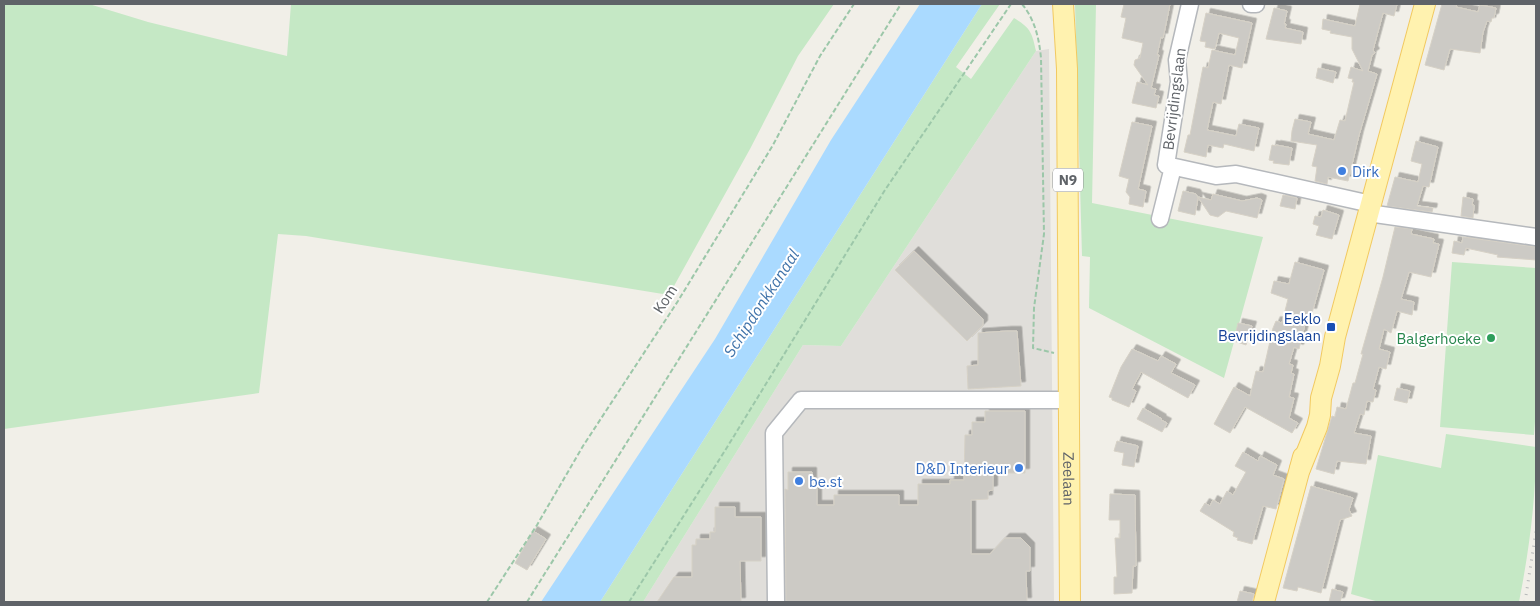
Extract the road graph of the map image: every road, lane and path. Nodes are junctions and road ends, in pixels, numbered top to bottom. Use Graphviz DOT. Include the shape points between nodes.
graph roads {
  1 [pos="854,4"];
  2 [pos="901,4"];
  3 [pos="1010,4"];
  4 [pos="1022,4"];
  5 [pos="1064,4"];
  6 [pos="1190,4"];
  7 [pos="1426,4"];
  8 [pos="1170,166"];
  9 [pos="1370,208"];
  10 [pos="1160,219"];
  11 [pos="1536,237"];
  12 [pos="1069,357"];
  13 [pos="1069,400"];
  14 [pos="487,602"];
  15 [pos="527,602"];
  16 [pos="629,602"];
  17 [pos="776,602"];
  18 [pos="1070,602"];
  19 [pos="1264,602"];
  1 -- 14 [label="path, Kom" via="820,56 774,145"];
  2 -- 15 [label="path"];
  3 -- 16 [label="path" via="885,190"];
  4 -- 12 [label="path" via="1030,14 1039,40 1040,58 1044,234 1034,308 1034,348"];
  5 -- 12 [label="main road, N9"];
  6 -- 8 [label="street, Bevrijdingslaan" via="1177,60 1179,82"];
  7 -- 9 [label="main road"];
  8 -- 9 [label="street" via="1216,176 1236,174"];
  8 -- 10 [label="street, Bevrijdingslaan"];
  9 -- 11 [label="street"];
  9 -- 19 [label="main road" via="1331,354 1317,427 1300,469"];
  12 -- 13 [label="main road, Zeelaan / N9"];
  13 -- 17 [label="street" via="802,400 774,433"];
  13 -- 18 [label="main road, Zeelaan / N9"];
}
